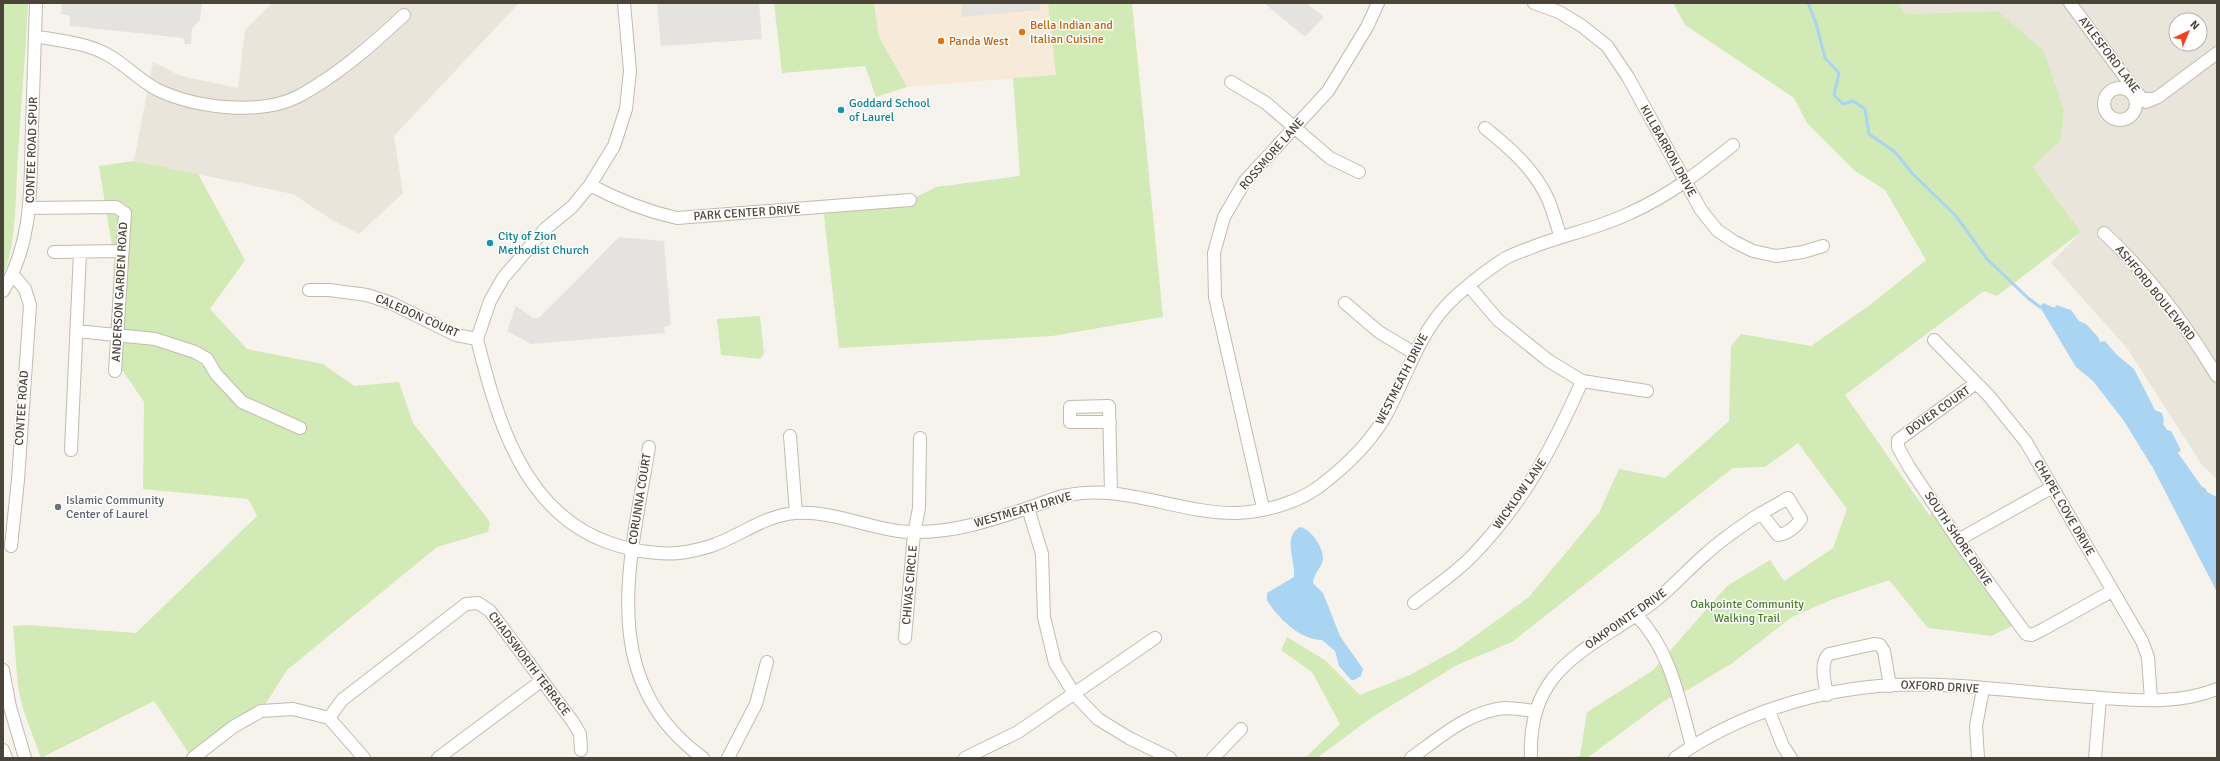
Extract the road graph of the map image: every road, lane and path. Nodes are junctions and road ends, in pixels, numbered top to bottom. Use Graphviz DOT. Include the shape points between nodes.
graph roads {
  1 [pos="36,3"];
  2 [pos="624,3"];
  3 [pos="1378,3"];
  4 [pos="1534,3"];
  5 [pos="2070,3"];
  6 [pos="404,14"];
  7 [pos="35,36"];
  8 [pos="2217,53"];
  9 [pos="1231,82"];
  10 [pos="2153,99"];
  11 [pos="2137,107"];
  12 [pos="1293,128"];
  13 [pos="1485,128"];
  14 [pos="1733,145"];
  15 [pos="1359,172"];
  16 [pos="1686,183"];
  17 [pos="590,185"];
  18 [pos="910,200"];
  19 [pos="30,208"];
  20 [pos="2104,233"];
  21 [pos="1561,237"];
  22 [pos="1823,246"];
  23 [pos="122,251"];
  24 [pos="54,252"];
  25 [pos="80,252"];
  26 [pos="13,274"];
  27 [pos="1469,286"];
  28 [pos="309,290"];
  29 [pos="3,291"];
  30 [pos="1345,303"];
  31 [pos="77,331"];
  32 [pos="117,335"];
  33 [pos="477,339"];
  34 [pos="1934,340"];
  35 [pos="1414,353"];
  36 [pos="115,370"];
  37 [pos="2217,376"];
  38 [pos="1582,380"];
  39 [pos="1976,383"];
  40 [pos="1646,391"];
  41 [pos="1110,422"];
  42 [pos="300,428"];
  43 [pos="790,436"];
  44 [pos="920,438"];
  45 [pos="1899,438"];
  46 [pos="648,447"];
  47 [pos="71,450"];
  48 [pos="2052,488"];
  49 [pos="1111,492"];
  50 [pos="1028,508"];
  51 [pos="1263,508"];
  52 [pos="796,513"];
  53 [pos="1761,513"];
  54 [pos="914,532"];
  55 [pos="1958,540"];
  56 [pos="11,546"];
  57 [pos="632,551"];
  58 [pos="2112,590"];
  59 [pos="1414,603"];
  60 [pos="1636,615"];
  61 [pos="905,638"];
  62 [pos="1155,638"];
  63 [pos="768,662"];
  64 [pos="3,670"];
  65 [pos="541,681"];
  66 [pos="1890,686"];
  67 [pos="1984,689"];
  68 [pos="2217,689"];
  69 [pos="1075,695"];
  70 [pos="1827,695"];
  71 [pos="2100,698"];
  72 [pos="2151,700"];
  73 [pos="6,705"];
  74 [pos="1535,711"];
  75 [pos="1768,711"];
  76 [pos="329,718"];
  77 [pos="3,720"];
  78 [pos="1241,729"];
  79 [pos="1692,746"];
  80 [pos="3,750"];
  81 [pos="581,750"];
  82 [pos="6,758"];
  83 [pos="25,758"];
  84 [pos="193,758"];
  85 [pos="364,758"];
  86 [pos="438,758"];
  87 [pos="703,758"];
  88 [pos="728,758"];
  89 [pos="965,758"];
  90 [pos="1170,758"];
  91 [pos="1213,758"];
  92 [pos="1411,758"];
  93 [pos="1531,758"];
  94 [pos="1675,758"];
  95 [pos="1791,758"];
  96 [pos="1978,758"];
  97 [pos="2095,758"];
  1 -- 7 [label="street, CONTEE ROAD SPUR"];
  2 -- 17 [label="street" via="630,71 626,109 614,146"];
  3 -- 12 [label="street, ROSSMORE LANE" via="1367,27 1328,91"];
  4 -- 16 [label="street, KILLBARRON DRIVE" via="1559,12 1607,46 1628,77"];
  5 -- 10 [label="street, AYLESFORD LANE" via="2136,92 2143,99"];
  6 -- 7 [label="street" via="379,39 336,72 298,96 262,107 225,107 193,102 158,90 107,54 73,43"];
  7 -- 19 [label="street, CONTEE ROAD SPUR"];
  8 -- 10 [label="street, AYLESFORD LANE"];
  9 -- 12 [label="street" via="1266,103"];
  10 -- 11 [label="street, AYLESFORD LANE"];
  12 -- 15 [label="street" via="1330,158"];
  12 -- 51 [label="street, ROSSMORE LANE" via="1246,181 1224,217 1214,253 1215,297"];
  13 -- 21 [label="street" via="1514,152 1533,175 1548,199"];
  14 -- 16 [label="street, WESTMEATH DRIVE"];
  16 -- 21 [label="street, WESTMEATH DRIVE" via="1631,213"];
  16 -- 22 [label="street, KILLBARRON DRIVE" via="1701,210 1717,230 1753,251 1776,256"];
  17 -- 18 [label="street, PARK CENTER DRIVE" via="620,201 677,218"];
  17 -- 33 [label="street" via="570,209 545,229 503,278 490,301"];
  19 -- 23 [label="street, ANDERSON GARDEN ROAD" via="116,207 125,213"];
  19 -- 26 [label="street, CONTEE ROAD SPUR" via="24,243"];
  20 -- 37 [label="street, ASHFORD BOULEVARD" via="2166,303"];
  21 -- 27 [label="street, WESTMEATH DRIVE" via="1508,257"];
  23 -- 25 [label="street"];
  23 -- 32 [label="street, ANDERSON GARDEN ROAD"];
  24 -- 25 [label="street"];
  25 -- 31 [label="street"];
  26 -- 29 [label="street, CONTEE ROAD SPUR"];
  26 -- 56 [label="street, CONTEE ROAD" via="25,289 30,305"];
  27 -- 35 [label="street, WESTMEATH DRIVE" via="1446,305"];
  27 -- 38 [label="street" via="1498,320 1522,341 1549,361"];
  28 -- 33 [label="street, CALEDON COURT" via="367,295 391,302 456,336"];
  30 -- 35 [label="street" via="1379,332"];
  31 -- 32 [label="street"];
  31 -- 47 [label="street"];
  32 -- 36 [label="street, ANDERSON GARDEN ROAD"];
  32 -- 42 [label="street" via="155,339 195,352 207,359 223,383 242,402"];
  33 -- 57 [label="street, WESTMEATH DRIVE" via="490,389 512,448 530,482 554,509 590,536"];
  34 -- 39 [label="street, CHAPEL COVE DRIVE"];
  35 -- 51 [label="street, WESTMEATH DRIVE" via="1386,414 1372,437 1354,457 1316,490 1290,502"];
  38 -- 40 [label="street"];
  38 -- 59 [label="street, WICKLOW LANE" via="1557,438 1509,514 1472,556"];
  39 -- 45 [label="street, DOVER COURT"];
  39 -- 48 [label="street, CHAPEL COVE DRIVE" via="2026,442"];
  41 -- 49 [label="street"];
  43 -- 52 [label="street"];
  44 -- 54 [label="street, CHIVAS CIRCLE" via="919,508"];
  45 -- 55 [label="street, SOUTH SHORE DRIVE" via="1897,443 1904,458"];
  46 -- 57 [label="street, CORUNNA COURT"];
  48 -- 55 [label="street"];
  48 -- 58 [label="street, CHAPEL COVE DRIVE"];
  49 -- 50 [label="street, WESTMEATH DRIVE" via="1068,495"];
  49 -- 51 [label="street, WESTMEATH DRIVE" via="1206,510 1238,513"];
  50 -- 54 [label="street, WESTMEATH DRIVE" via="947,530"];
  50 -- 69 [label="street" via="1042,554 1044,617 1055,663"];
  52 -- 54 [label="street, WESTMEATH DRIVE"];
  52 -- 57 [label="street, WESTMEATH DRIVE" via="770,519 716,544 682,553"];
  53 -- 53 [label="street, OAKPOINTE DRIVE" via="1778,535 1797,525 1801,519 1788,498"];
  53 -- 60 [label="street, OAKPOINTE DRIVE" via="1707,552 1665,593"];
  54 -- 61 [label="street, CHIVAS CIRCLE"];
  55 -- 58 [label="street, SOUTH SHORE DRIVE" via="2021,630 2028,635 2042,630"];
  57 -- 87 [label="street, CORUNNA COURT" via="626,599 631,651 643,687 664,721"];
  58 -- 72 [label="street, CHAPEL COVE DRIVE" via="2146,651"];
  60 -- 74 [label="street, OAKPOINTE DRIVE" via="1562,666 1549,683"];
  60 -- 79 [label="street" via="1654,636 1664,654 1675,683"];
  62 -- 69 [label="street"];
  63 -- 88 [label="street" via="756,704"];
  64 -- 73 [label="street"];
  65 -- 76 [label="street, CHADSWORTH TERRACE" via="490,611 478,603 466,604 342,700"];
  65 -- 81 [label="street, CHADSWORTH TERRACE" via="580,734"];
  65 -- 86 [label="street"];
  66 -- 67 [label="street, OXFORD DRIVE"];
  66 -- 70 [label="street, OXFORD DRIVE"];
  66 -- 70 [label="street" via="1884,651 1880,645 1874,644 1829,654 1825,658 1823,663"];
  67 -- 71 [label="street, OXFORD DRIVE"];
  67 -- 96 [label="street" via="1976,726"];
  68 -- 72 [label="street, OXFORD DRIVE" via="2188,697"];
  69 -- 89 [label="street" via="1018,732"];
  69 -- 90 [label="street" via="1098,719"];
  70 -- 75 [label="street, OXFORD DRIVE"];
  71 -- 72 [label="street, OXFORD DRIVE" via="2120,701"];
  71 -- 97 [label="street"];
  73 -- 77 [label="street"];
  73 -- 83 [label="street"];
  74 -- 92 [label="street" via="1506,708 1479,714 1466,720"];
  74 -- 93 [label="street, OAKPOINTE DRIVE" via="1531,730"];
  75 -- 79 [label="street, OXFORD DRIVE" via="1732,724"];
  75 -- 95 [label="street"];
  76 -- 84 [label="street" via="293,709 261,711 233,727"];
  76 -- 85 [label="street"];
  78 -- 91 [label="street"];
  79 -- 94 [label="street, OXFORD DRIVE"];
  80 -- 82 [label="street"];
}
